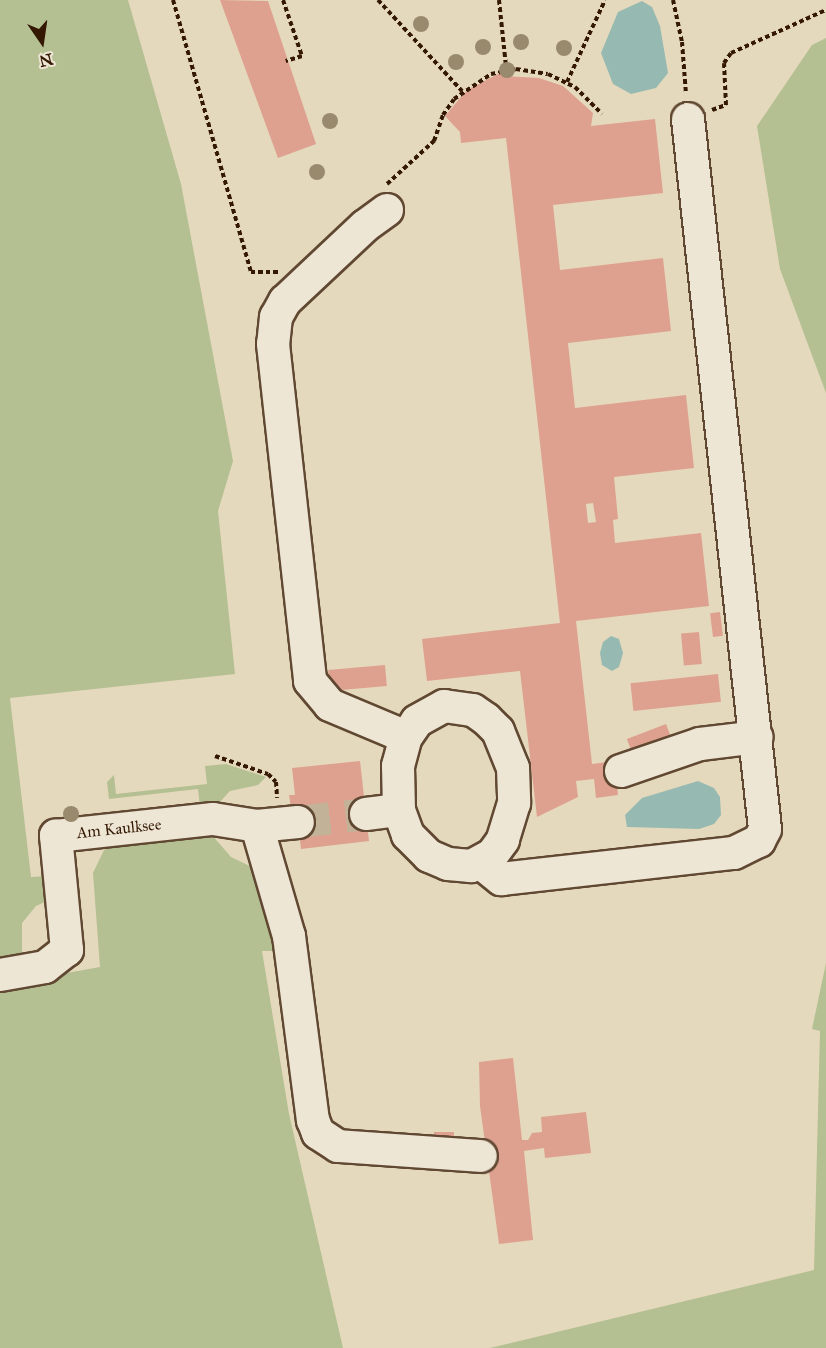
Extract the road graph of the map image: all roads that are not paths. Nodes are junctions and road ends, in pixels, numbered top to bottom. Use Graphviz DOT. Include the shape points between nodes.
graph roads {
  1 [pos="688,115"];
  2 [pos="384,200"];
  3 [pos="406,736"];
  4 [pos="757,737"];
  5 [pos="621,771"];
  6 [pos="399,810"];
  7 [pos="366,814"];
  8 [pos="481,862"];
  9 [pos="0,975"];
  10 [pos="481,1156"];
  1 -- 4 [label="lane"];
  2 -- 3 [label="lane" via="365,226 285,301 276,317 273,344 310,681 330,705"];
  3 -- 6 [label="lane" via="398,766"];
  3 -- 8 [label="lane" via="417,721 444,706 474,710 498,731 513,768 514,803 503,840"];
  4 -- 5 [label="lane" via="700,744"];
  4 -- 8 [label="lane" via="765,830 748,849 501,879"];
  6 -- 7 [label="lane"];
  6 -- 8 [label="lane" via="408,835 429,856 461,867"];
  9 -- 10 [label="lane, Am Kaulksee" via="45,967 67,950 56,836 213,819 278,824 289,936 313,1120 318,1133 338,1146"];
}
